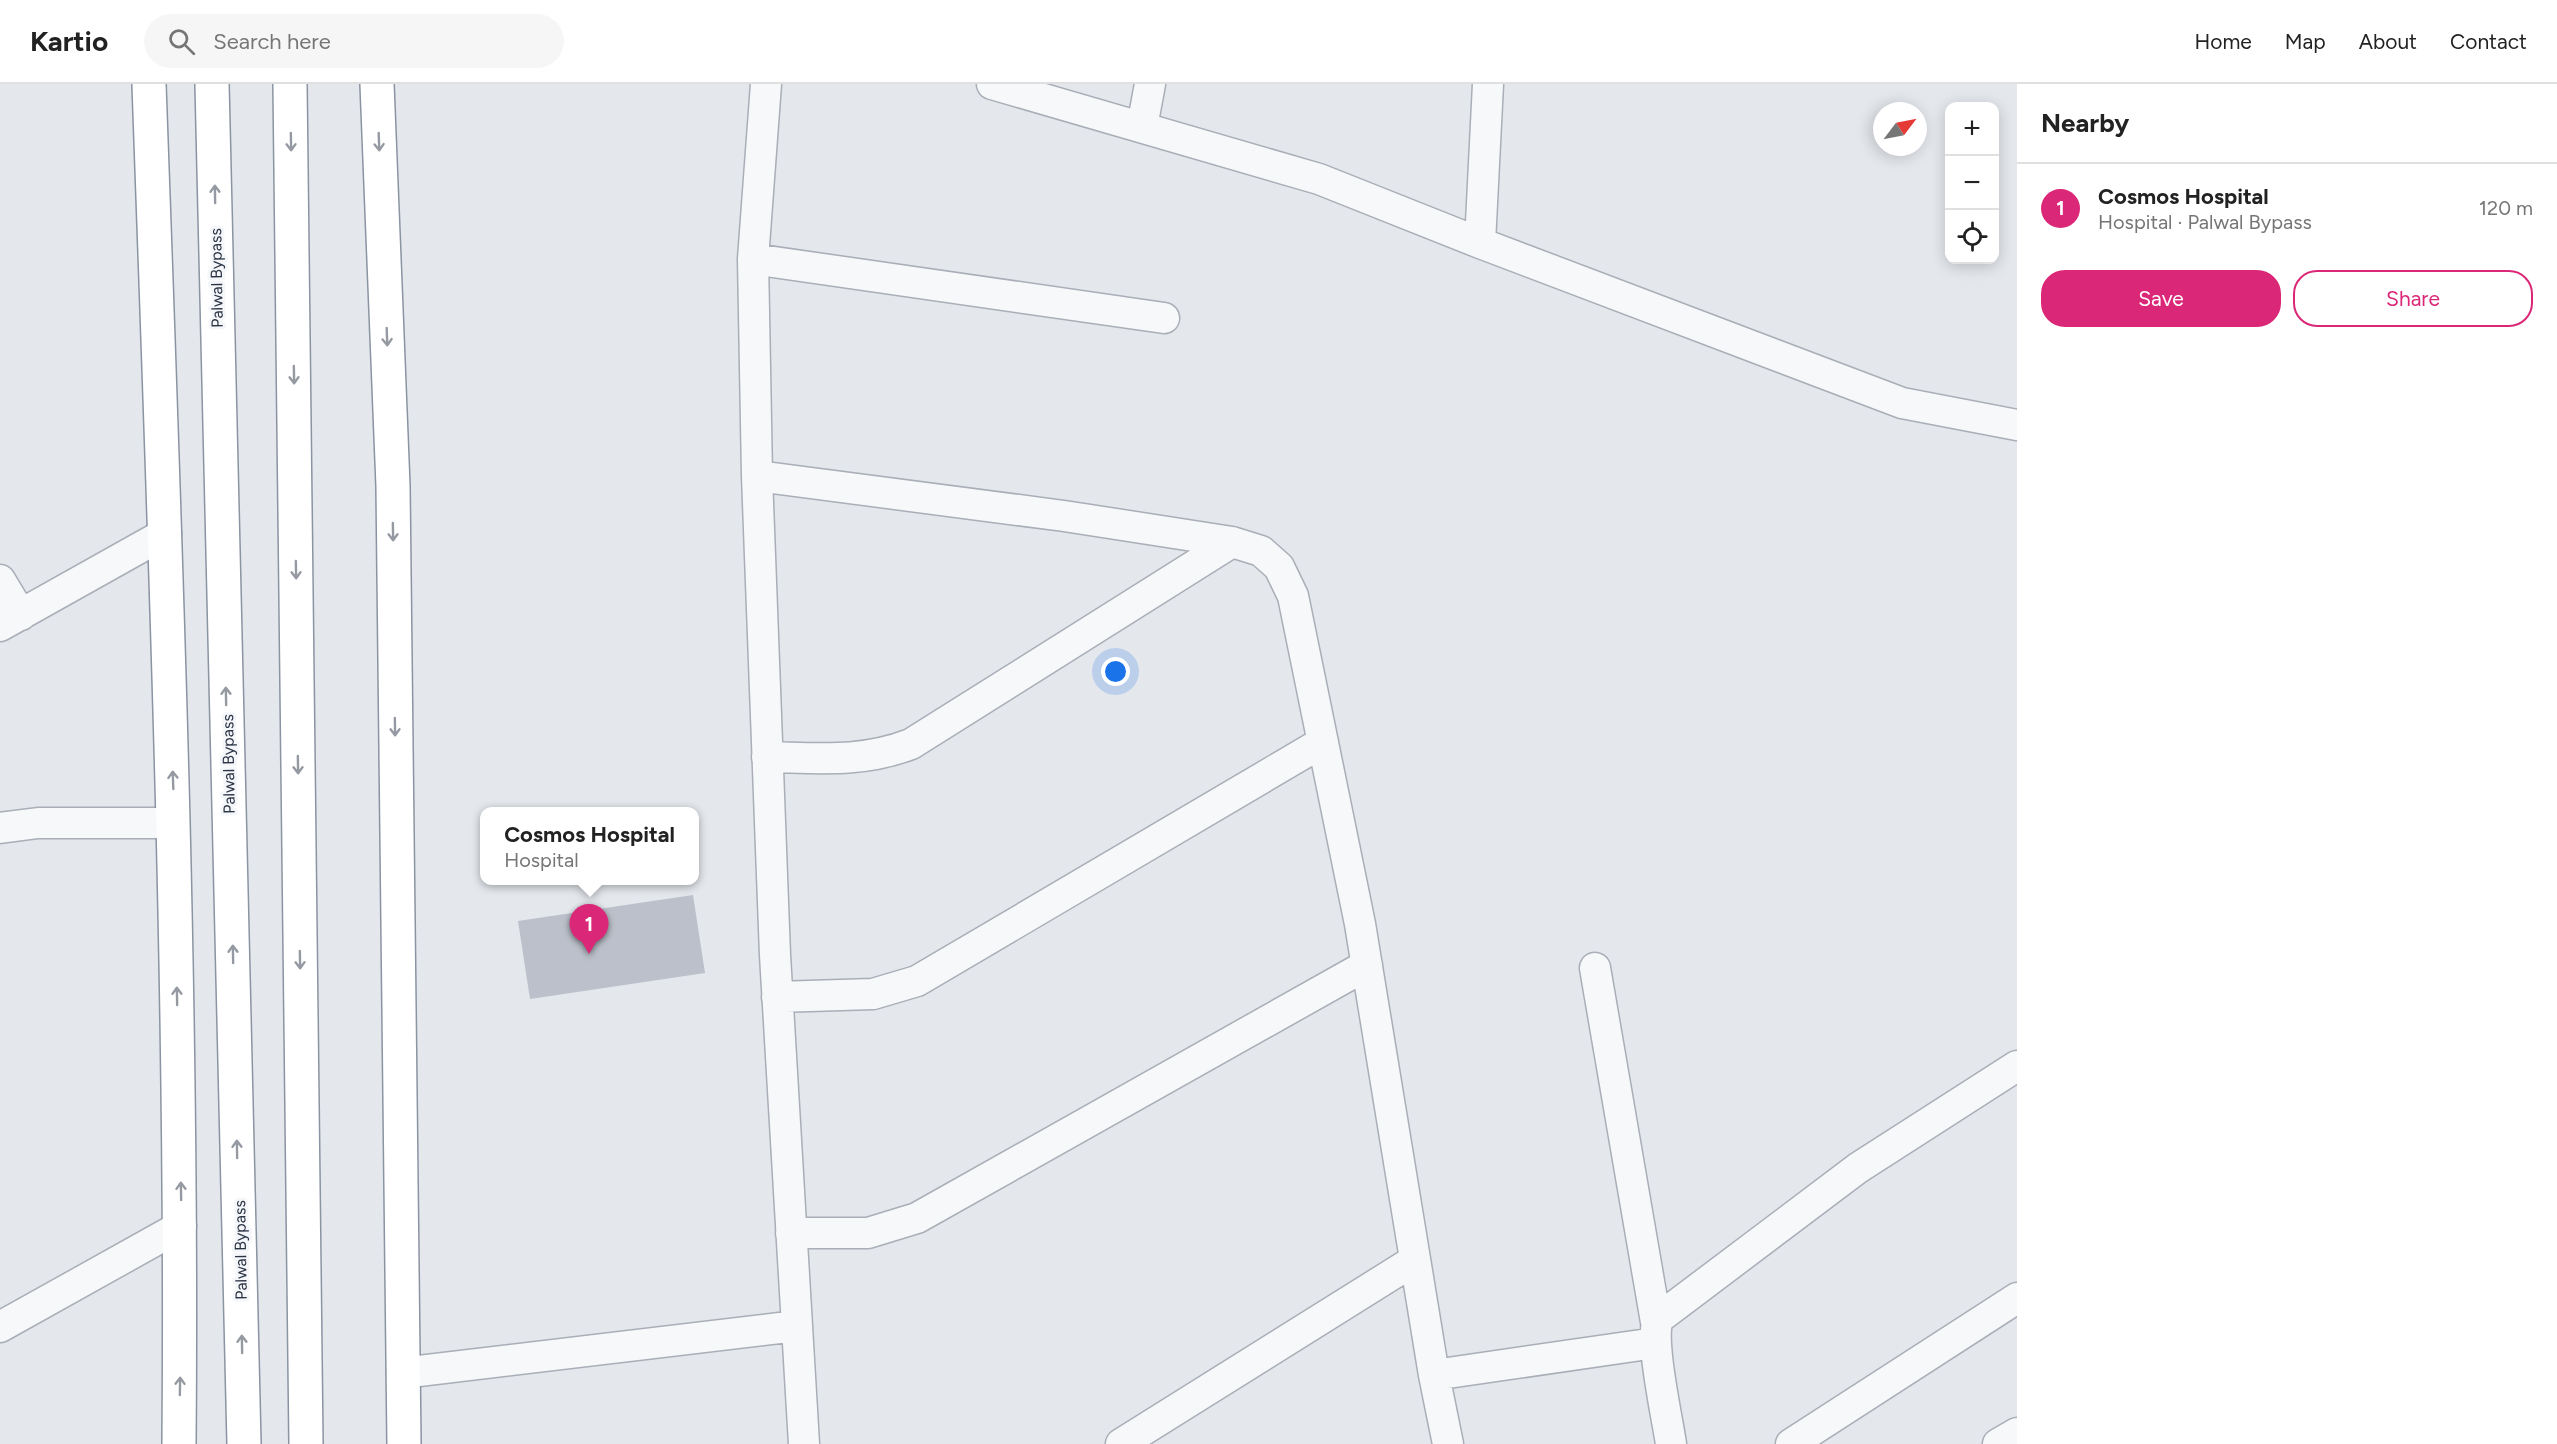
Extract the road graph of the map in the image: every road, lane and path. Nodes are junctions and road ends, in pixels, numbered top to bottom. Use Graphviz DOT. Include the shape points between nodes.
graph roads {
  1 [pos="149,84"];
  2 [pos="212,84"];
  3 [pos="290,84"];
  4 [pos="377,84"];
  5 [pos="766,84"];
  6 [pos="992,84"];
  7 [pos="1150,84"];
  8 [pos="1488,84"];
  9 [pos="1142,127"];
  10 [pos="1480,243"];
  11 [pos="753,259"];
  12 [pos="1164,318"];
  13 [pos="2017,425"];
  14 [pos="757,476"];
  15 [pos="166,532"];
  16 [pos="1232,542"];
  17 [pos="0,580"];
  18 [pos="10,621"];
  19 [pos="1323,742"];
  20 [pos="767,757"];
  21 [pos="174,823"];
  22 [pos="0,828"];
  23 [pos="1367,966"];
  24 [pos="1595,968"];
  25 [pos="777,997"];
  26 [pos="2017,1066"];
  27 [pos="181,1226"];
  28 [pos="791,1233"];
  29 [pos="1415,1260"];
  30 [pos="2017,1298"];
  31 [pos="796,1326"];
  32 [pos="0,1327"];
  33 [pos="1656,1332"];
  34 [pos="402,1373"];
  35 [pos="1434,1375"];
  36 [pos="2017,1433"];
  37 [pos="179,1444"];
  38 [pos="244,1444"];
  39 [pos="306,1444"];
  40 [pos="404,1444"];
  41 [pos="804,1444"];
  42 [pos="1121,1444"];
  43 [pos="1448,1444"];
  44 [pos="1671,1444"];
  45 [pos="1791,1444"];
  46 [pos="1998,1444"];
  1 -- 15 [label="highway"];
  38 -- 2 [label="highway, Palwal Bypass, one-way"];
  3 -- 39 [label="highway, one-way"];
  4 -- 34 [label="highway, one-way" via="393,486"];
  5 -- 11 [label="street"];
  6 -- 9 [label="street"];
  7 -- 9 [label="street"];
  8 -- 10 [label="street"];
  9 -- 10 [label="street" via="1319,178"];
  10 -- 13 [label="street" via="1902,404"];
  11 -- 12 [label="street"];
  11 -- 14 [label="street"];
  14 -- 16 [label="street" via="1053,514"];
  14 -- 20 [label="street"];
  15 -- 18 [label="street"];
  21 -- 15 [label="highway, one-way"];
  16 -- 19 [label="street" via="1261,551 1279,567 1293,596"];
  16 -- 20 [label="street" via="911,744 883,755 844,759"];
  17 -- 18 [label="street"];
  19 -- 23 [label="street"];
  19 -- 25 [label="street" via="917,981 873,994"];
  20 -- 25 [label="street"];
  21 -- 22 [label="street" via="38,823"];
  27 -- 21 [label="highway, one-way"];
  23 -- 28 [label="street" via="917,1218 868,1233"];
  23 -- 29 [label="street"];
  24 -- 33 [label="street"];
  25 -- 28 [label="street"];
  26 -- 33 [label="street" via="1858,1168"];
  27 -- 32 [label="street"];
  37 -- 27 [label="highway, one-way"];
  28 -- 31 [label="street"];
  29 -- 35 [label="street"];
  29 -- 42 [label="street"];
  30 -- 45 [label="street"];
  31 -- 34 [label="street"];
  31 -- 41 [label="street"];
  33 -- 35 [label="street"];
  33 -- 44 [label="street"];
  34 -- 40 [label="highway"];
  35 -- 43 [label="street"];
  36 -- 46 [label="street"];
}
